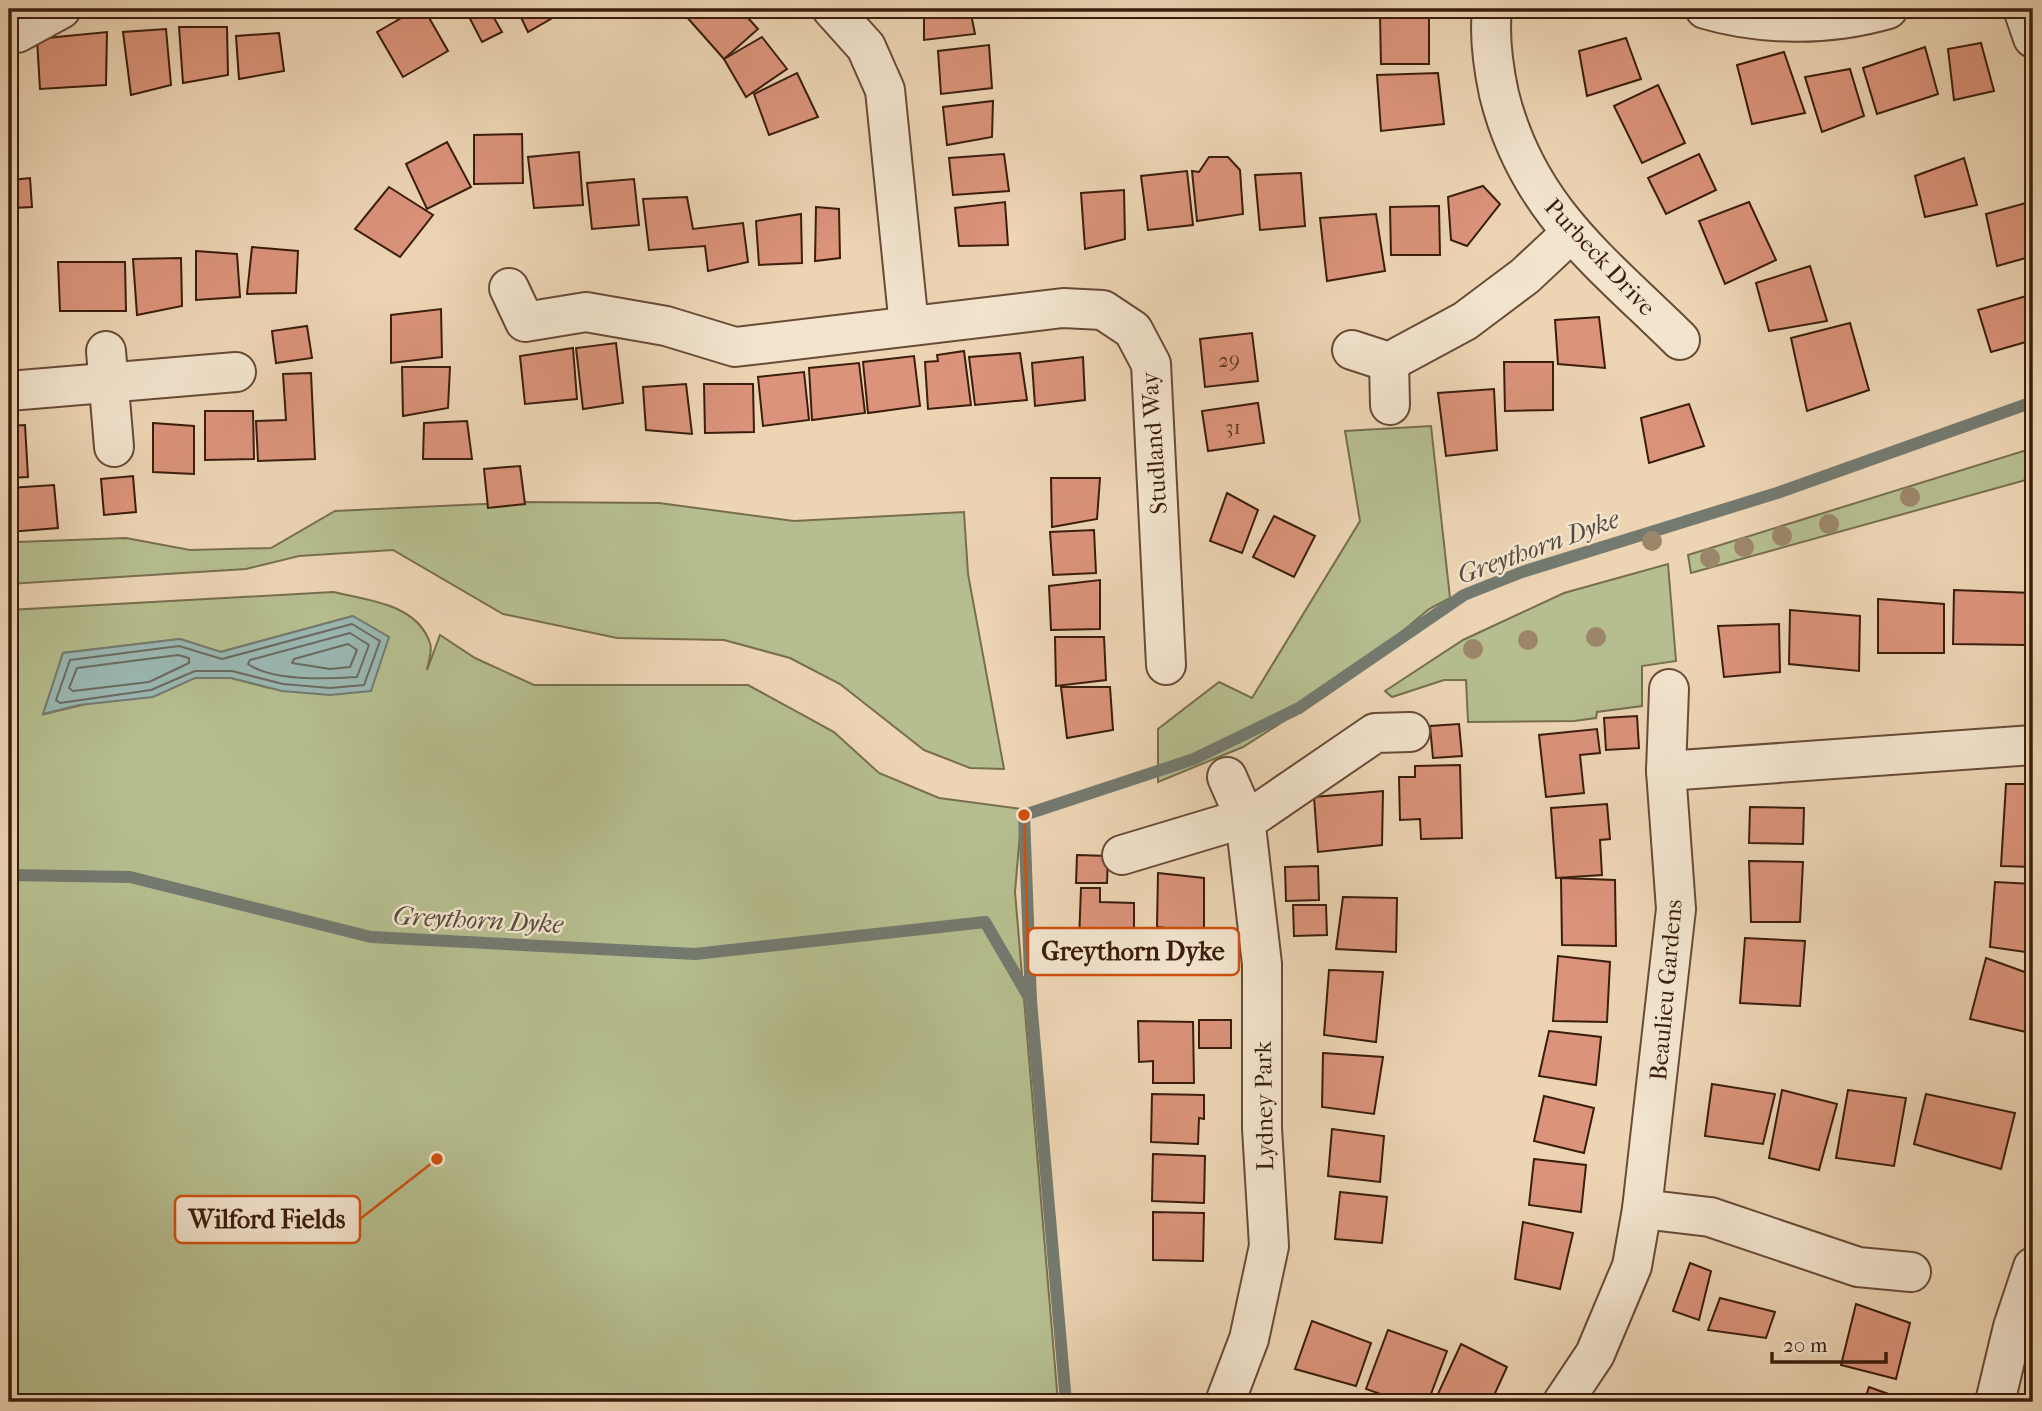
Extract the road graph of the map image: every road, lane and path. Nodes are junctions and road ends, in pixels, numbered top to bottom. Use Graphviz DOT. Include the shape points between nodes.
graph roads {
  1 [pos="61,9"];
  2 [pos="1492,9"];
  3 [pos="1705,9"];
  4 [pos="1888,9"];
  5 [pos="2023,9"];
  6 [pos="843,12"];
  7 [pos="9,34"];
  8 [pos="2033,38"];
  9 [pos="1571,233"];
  10 [pos="509,288"];
  11 [pos="909,326"];
  12 [pos="1679,340"];
  13 [pos="1352,350"];
  14 [pos="1390,362"];
  15 [pos="108,367"];
  16 [pos="236,372"];
  17 [pos="9,391"];
  18 [pos="1390,405"];
  19 [pos="114,447"];
  20 [pos="1166,665"];
  21 [pos="1669,689"];
  22 [pos="1410,732"];
  23 [pos="2033,745"];
  24 [pos="1666,771"];
  25 [pos="1227,777"];
  26 [pos="1240,819"];
  27 [pos="1122,855"];
  28 [pos="1642,1209"];
  29 [pos="2033,1267"];
  30 [pos="1911,1272"];
  31 [pos="1225,1402"];
  32 [pos="1563,1402"];
  33 [pos="1995,1402"];
  1 -- 7 [label="street"];
  2 -- 9 [label="street, Purbeck Drive" via="1494,72 1508,129 1535,186"];
  3 -- 4 [label="street" via="1733,17 1801,22"];
  5 -- 8 [label="street"];
  6 -- 11 [label="street" via="866,47 885,90"];
  9 -- 12 [label="street, Purbeck Drive"];
  9 -- 14 [label="street" via="1525,276 1465,321"];
  10 -- 11 [label="street, Studland Way" via="525,322 586,312 666,326 735,347"];
  11 -- 20 [label="street, Studland Way" via="1063,308 1104,310 1133,330 1151,364"];
  13 -- 14 [label="street"];
  14 -- 18 [label="street"];
  15 -- 16 [label="street"];
  15 -- 17 [label="street"];
  15 -- 19 [label="street"];
  21 -- 24 [label="street, Beaulieu Gardens"];
  22 -- 26 [label="street" via="1376,733"];
  23 -- 24 [label="street"];
  24 -- 28 [label="street, Beaulieu Gardens" via="1676,909"];
  25 -- 26 [label="street, Lydney Park"];
  26 -- 27 [label="street"];
  26 -- 31 [label="street, Lydney Park" via="1262,964 1262,1128 1269,1246 1249,1339"];
  28 -- 30 [label="street" via="1710,1217 1858,1267"];
  28 -- 32 [label="street, Beaulieu Gardens" via="1632,1266 1595,1354"];
  29 -- 33 [label="street"];
}
